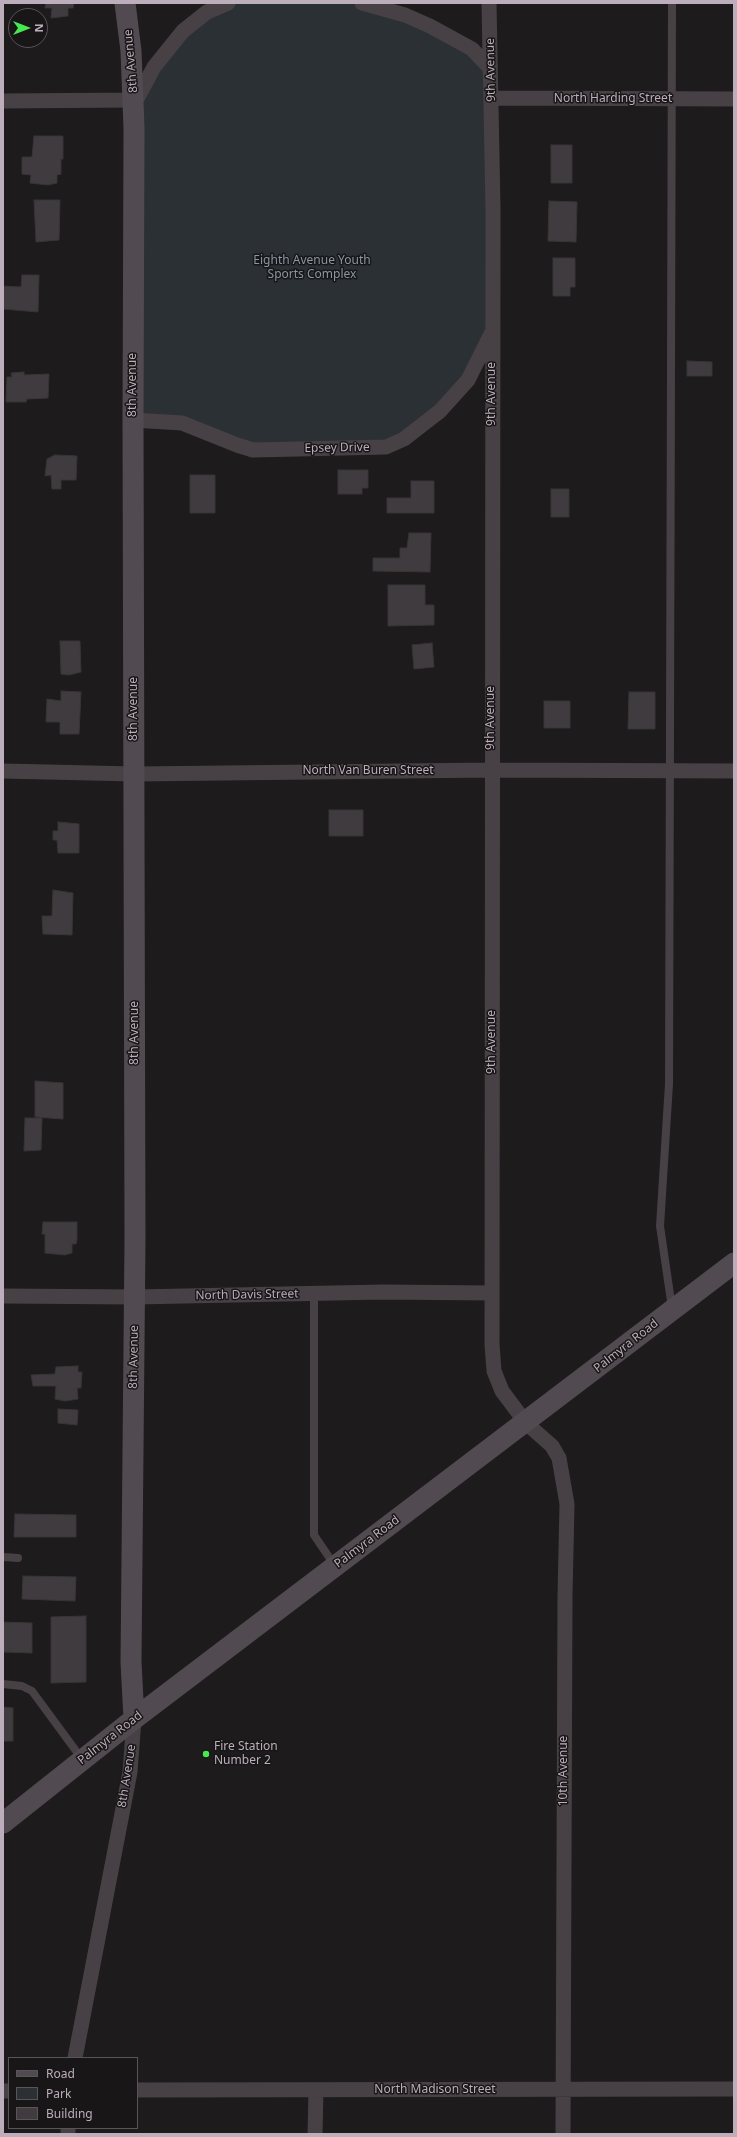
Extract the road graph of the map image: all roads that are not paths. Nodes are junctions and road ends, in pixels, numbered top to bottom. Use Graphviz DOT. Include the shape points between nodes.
graph roads {
  1 [pos="125,3"];
  2 [pos="228,3"];
  3 [pos="362,3"];
  4 [pos="489,3"];
  5 [pos="672,3"];
  6 [pos="490,68"];
  7 [pos="491,98"];
  8 [pos="673,99"];
  9 [pos="734,99"];
  10 [pos="134,100"];
  11 [pos="3,101"];
  12 [pos="492,332"];
  13 [pos="132,420"];
  14 [pos="491,770"];
  15 [pos="3,771"];
  16 [pos="672,771"];
  17 [pos="734,771"];
  18 [pos="135,774"];
  19 [pos="734,1263"];
  20 [pos="492,1293"];
  21 [pos="314,1294"];
  22 [pos="3,1296"];
  23 [pos="135,1297"];
  24 [pos="672,1310"];
  25 [pos="526,1423"];
  26 [pos="3,1557"];
  27 [pos="18,1558"];
  28 [pos="335,1566"];
  29 [pos="3,1684"];
  30 [pos="134,1718"];
  31 [pos="83,1759"];
  32 [pos="3,1823"];
  33 [pos="75,2057"];
  34 [pos="734,2089"];
  35 [pos="138,2090"];
  36 [pos="316,2090"];
  37 [pos="563,2090"];
  38 [pos="315,2134"];
  39 [pos="563,2134"];
  1 -- 10 [label="street, 8th Avenue"];
  2 -- 10 [label="street" via="207,12 183,31 154,66"];
  3 -- 6 [label="street" via="405,15 430,26 472,49"];
  4 -- 6 [label="street, 9th Avenue"];
  5 -- 8 [label="lane"];
  6 -- 7 [label="street, 9th Avenue"];
  7 -- 8 [label="street, North Harding Street"];
  7 -- 12 [label="street, 9th Avenue"];
  8 -- 9 [label="street, North Harding Street"];
  8 -- 16 [label="lane"];
  10 -- 11 [label="street"];
  10 -- 13 [label="street, 8th Avenue"];
  12 -- 13 [label="street, Epsey Drive" via="468,380 440,411 404,439 386,447 253,450 182,423"];
  12 -- 14 [label="street, 9th Avenue"];
  13 -- 18 [label="street, 8th Avenue"];
  14 -- 16 [label="street, North Van Buren Street"];
  14 -- 18 [label="street, North Van Buren Street"];
  14 -- 20 [label="street, 9th Avenue"];
  15 -- 18 [label="street, North Van Buren Street"];
  16 -- 17 [label="street, North Van Buren Street"];
  16 -- 24 [label="lane" via="669,1084 660,1226"];
  18 -- 23 [label="street, 8th Avenue"];
  19 -- 24 [label="street, Palmyra Road"];
  20 -- 21 [label="street, North Davis Street"];
  20 -- 25 [label="street, 9th Avenue" via="494,1371 502,1391"];
  21 -- 23 [label="street, North Davis Street"];
  21 -- 28 [label="lane" via="314,1535"];
  22 -- 23 [label="street, North Davis Street"];
  23 -- 30 [label="street, 8th Avenue" via="132,1654"];
  24 -- 25 [label="street, Palmyra Road"];
  25 -- 28 [label="street, Palmyra Road"];
  25 -- 37 [label="street, 10th Avenue" via="552,1446 559,1458 567,1504"];
  26 -- 27 [label="lane"];
  28 -- 30 [label="street, Palmyra Road"];
  29 -- 31 [label="lane" via="22,1686 32,1691"];
  30 -- 31 [label="street, Palmyra Road"];
  30 -- 33 [label="street, 8th Avenue" via="130,1772"];
  31 -- 32 [label="street, Palmyra Road"];
  34 -- 37 [label="street, North Madison Street"];
  35 -- 36 [label="street, North Madison Street"];
  36 -- 37 [label="street, North Madison Street"];
  36 -- 38 [label="street"];
  37 -- 39 [label="street, 10th Avenue"];
}
